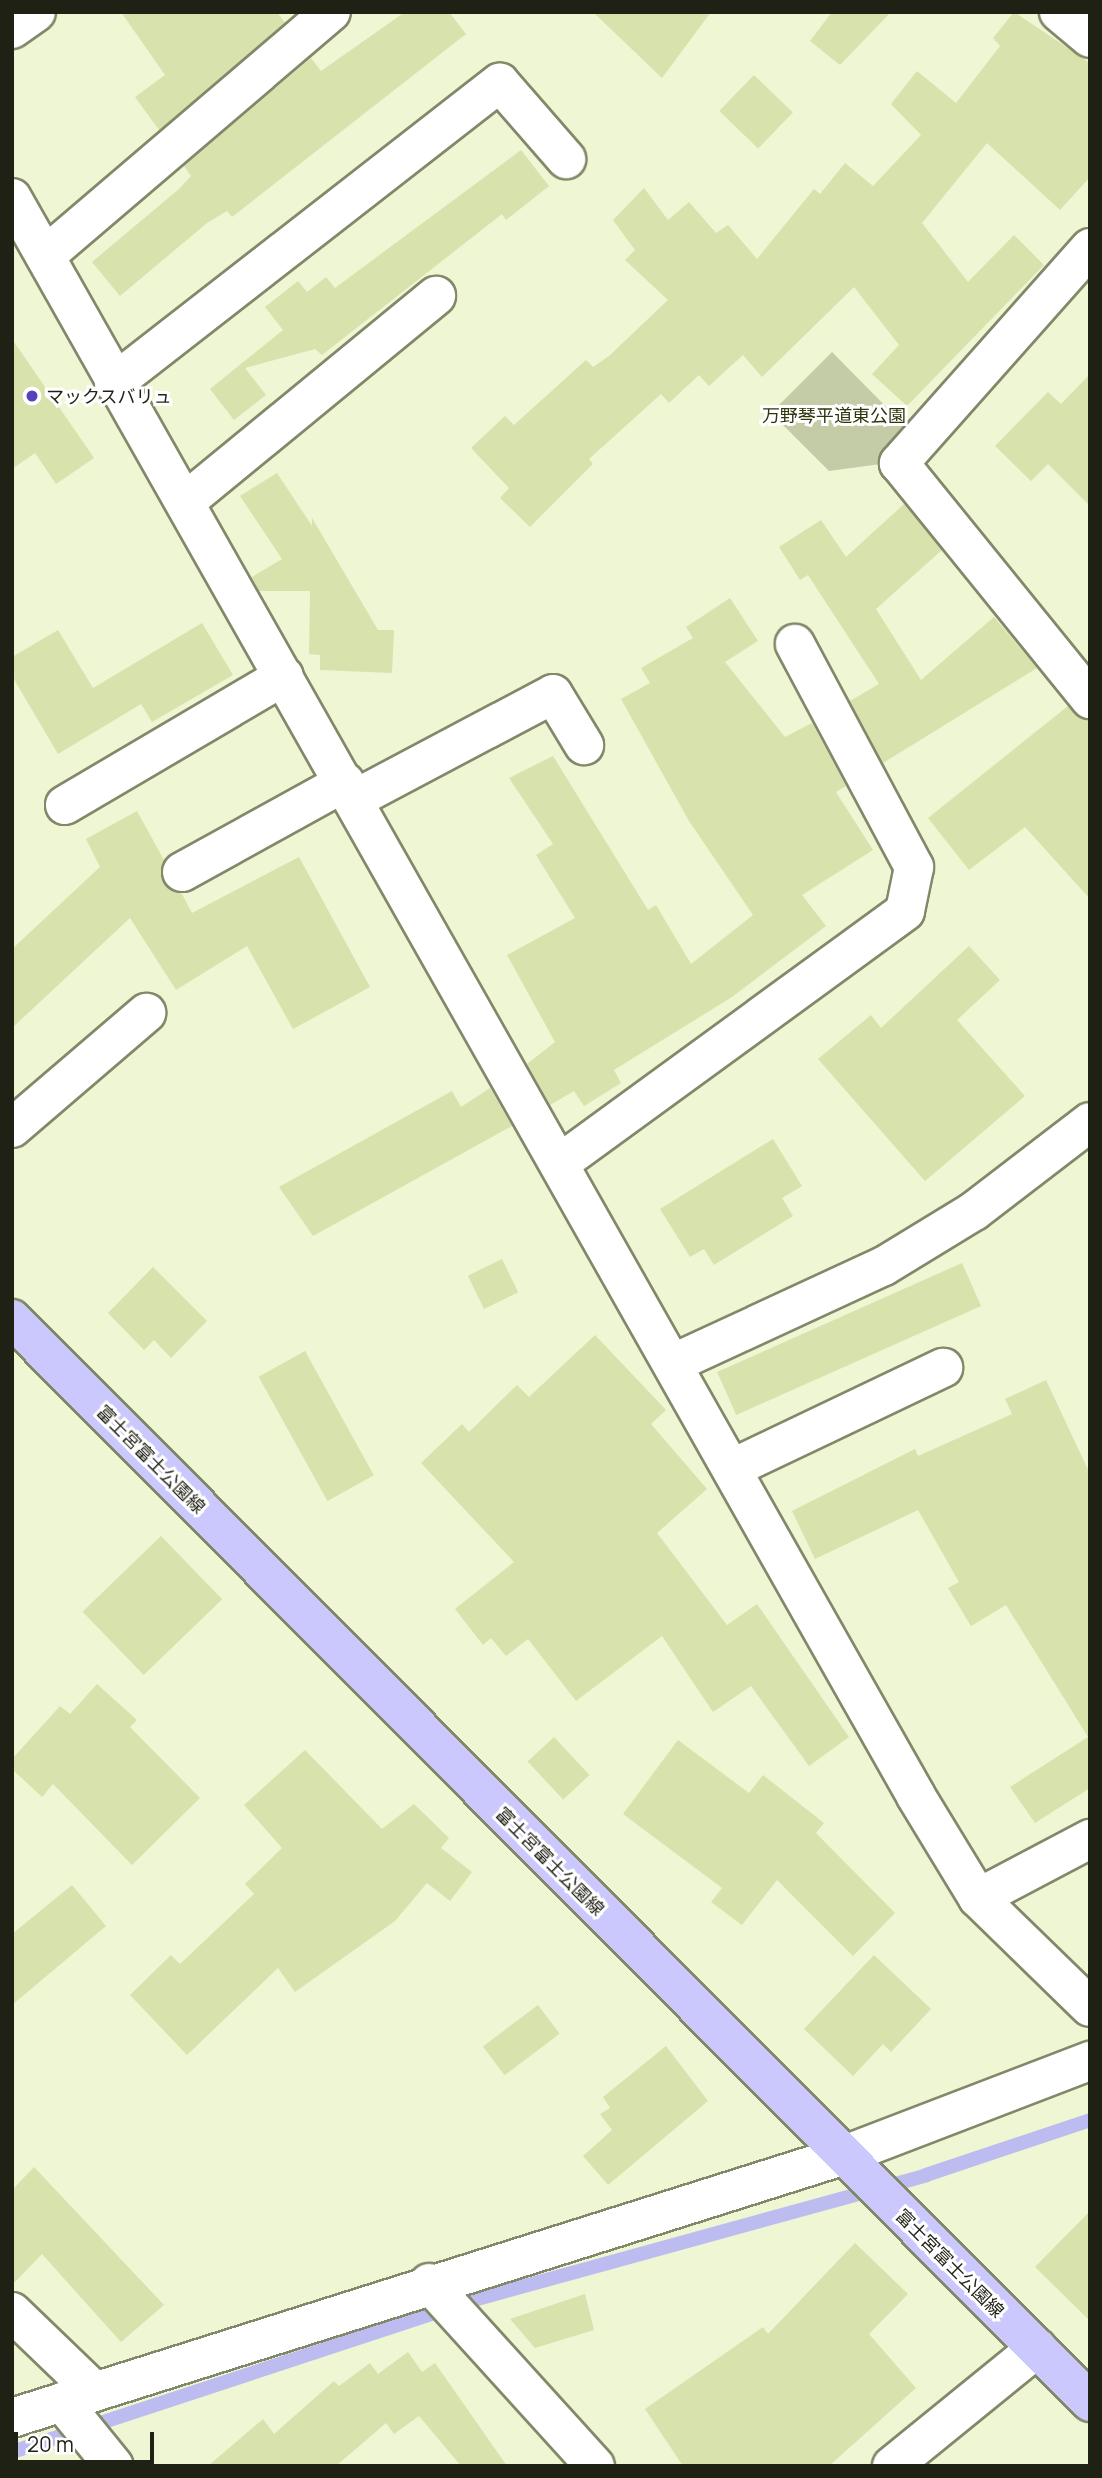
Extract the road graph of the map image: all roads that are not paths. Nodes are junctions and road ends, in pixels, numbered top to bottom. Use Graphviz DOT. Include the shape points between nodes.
graph roads {
  1 [pos="36,12"];
  2 [pos="331,12"];
  3 [pos="1059,12"];
  4 [pos="12,29"];
  5 [pos="1090,38"];
  6 [pos="566,159"];
  7 [pos="12,198"];
  8 [pos="1090,248"];
  9 [pos="45,256"];
  10 [pos="436,296"];
  11 [pos="114,383"];
  12 [pos="185,502"];
  13 [pos="795,644"];
  14 [pos="285,676"];
  15 [pos="1090,699"];
  16 [pos="584,745"];
  17 [pos="350,791"];
  18 [pos="65,805"];
  19 [pos="182,872"];
  20 [pos="146,1013"];
  21 [pos="1090,1122"];
  22 [pos="12,1128"];
  23 [pos="560,1163"];
  24 [pos="12,1319"];
  25 [pos="674,1363"];
  26 [pos="943,1368"];
  27 [pos="733,1468"];
  28 [pos="1090,1839"];
  29 [pos="978,1898"];
  30 [pos="1090,2007"];
  31 [pos="1090,2061"];
  32 [pos="842,2156"];
  33 [pos="429,2283"];
  34 [pos="12,2312"];
  35 [pos="1037,2348"];
  36 [pos="79,2397"];
  37 [pos="1090,2402"];
  38 [pos="12,2418"];
  39 [pos="104,2456"];
  40 [pos="595,2466"];
  41 [pos="892,2466"];
  1 -- 4 [label="street"];
  2 -- 9 [label="street"];
  3 -- 5 [label="street"];
  6 -- 11 [label="street" via="500,83"];
  7 -- 9 [label="street"];
  8 -- 15 [label="street" via="899,463"];
  9 -- 11 [label="street"];
  10 -- 12 [label="street"];
  11 -- 12 [label="street"];
  12 -- 14 [label="street"];
  13 -- 23 [label="street" via="914,867 905,911"];
  14 -- 17 [label="street"];
  14 -- 18 [label="street"];
  16 -- 17 [label="street" via="553,694"];
  17 -- 19 [label="street"];
  17 -- 23 [label="street"];
  20 -- 22 [label="street"];
  21 -- 25 [label="street" via="974,1211 884,1266"];
  23 -- 25 [label="street"];
  24 -- 32 [label="main road, 富士宮富士公園線"];
  25 -- 27 [label="street"];
  26 -- 27 [label="street"];
  27 -- 29 [label="street"];
  28 -- 29 [label="street"];
  29 -- 30 [label="street"];
  31 -- 32 [label="street"];
  32 -- 33 [label="street"];
  32 -- 35 [label="main road, 富士宮富士公園線"];
  33 -- 36 [label="street"];
  33 -- 40 [label="street"];
  34 -- 36 [label="street"];
  35 -- 37 [label="main road, 富士宮富士公園線"];
  35 -- 41 [label="street"];
  36 -- 38 [label="street"];
  36 -- 39 [label="street"];
}
